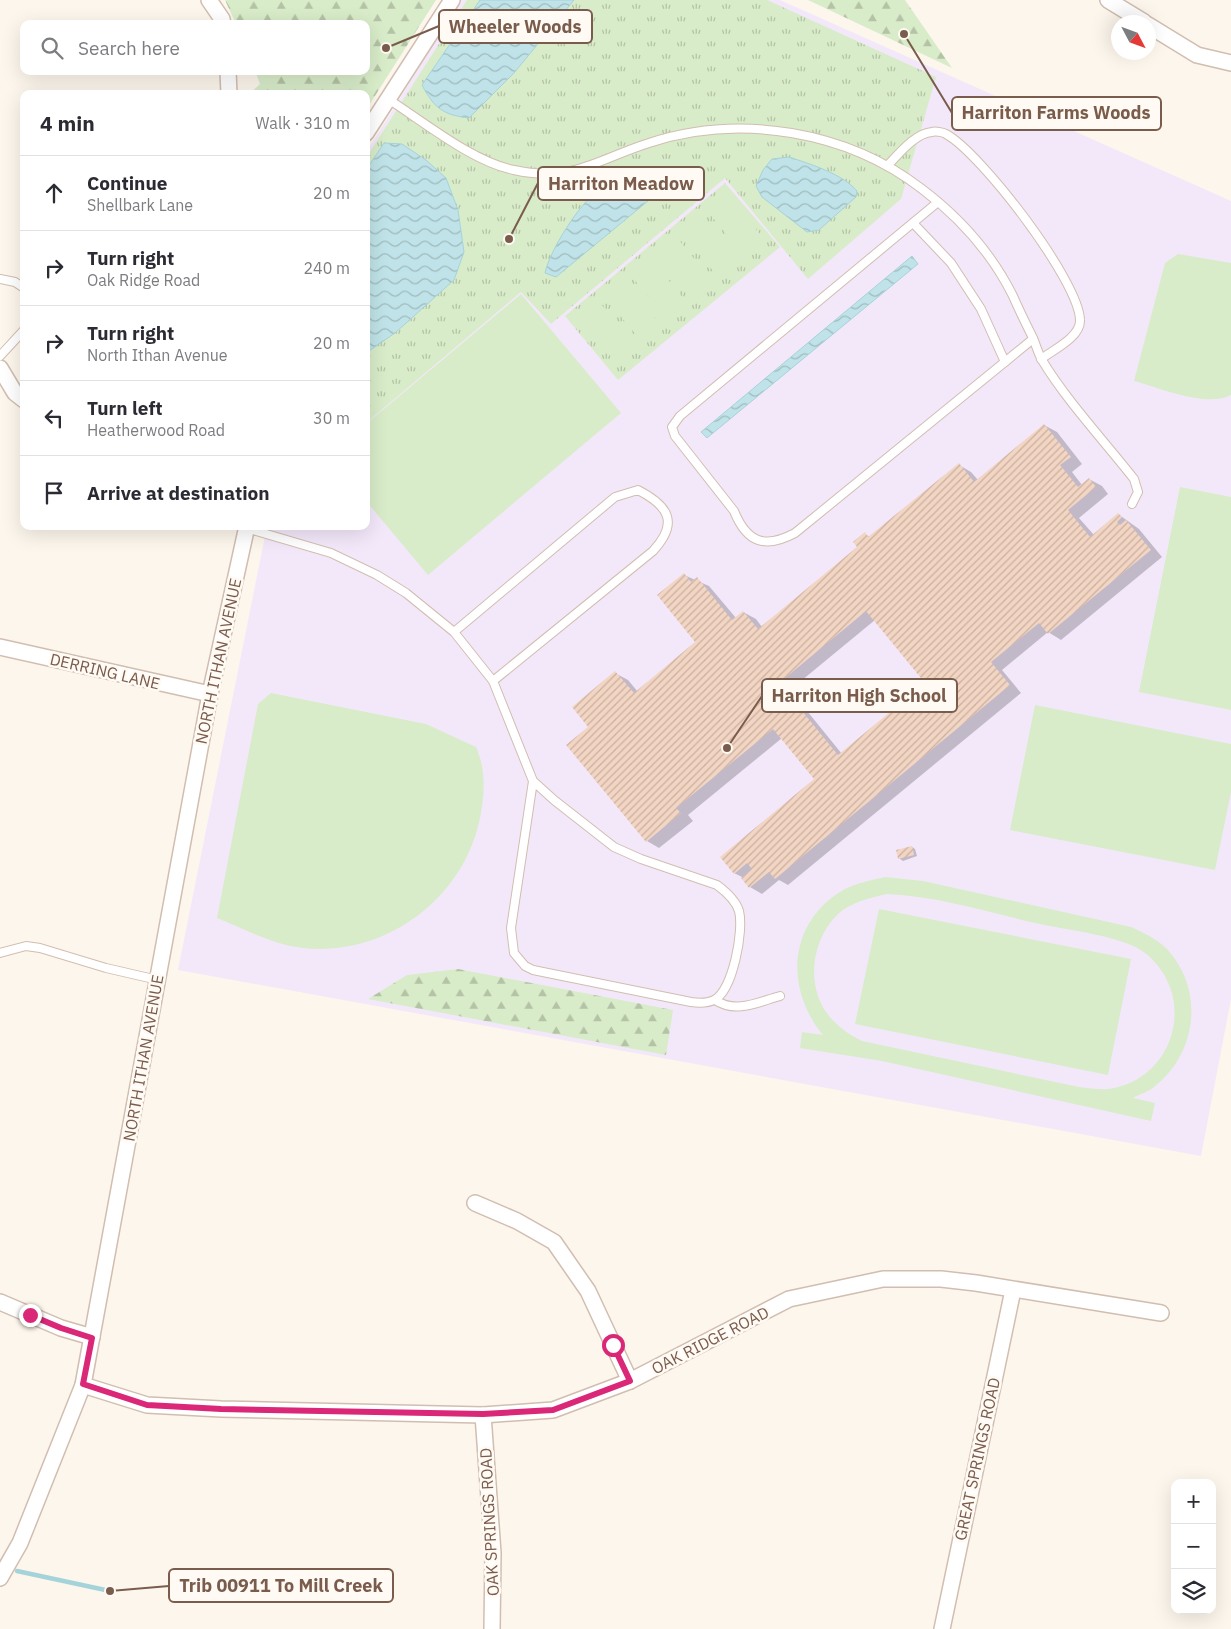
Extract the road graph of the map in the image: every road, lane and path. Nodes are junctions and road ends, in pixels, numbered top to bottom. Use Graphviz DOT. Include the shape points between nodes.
graph roads {
  1 [pos="209,0"];
  2 [pos="452,0"];
  3 [pos="1108,0"];
  4 [pos="1133,15"];
  5 [pos="222,20"];
  6 [pos="1156,30"];
  7 [pos="1231,64"];
  8 [pos="228,75"];
  9 [pos="229,90"];
  10 [pos="388,98"];
  11 [pos="370,127"];
  12 [pos="887,166"];
  13 [pos="938,202"];
  14 [pos="914,223"];
  15 [pos="0,279"];
  16 [pos="20,285"];
  17 [pos="20,334"];
  18 [pos="1033,339"];
  19 [pos="0,356"];
  20 [pos="1041,359"];
  21 [pos="1005,362"];
  22 [pos="0,368"];
  23 [pos="20,397"];
  24 [pos="1132,504"];
  25 [pos="245,530"];
  26 [pos="256,530"];
  27 [pos="454,632"];
  28 [pos="0,647"];
  29 [pos="493,681"];
  30 [pos="210,694"];
  31 [pos="533,781"];
  32 [pos="0,953"];
  33 [pos="158,980"];
  34 [pos="780,996"];
  35 [pos="715,1000"];
  36 [pos="475,1203"];
  37 [pos="1013,1290"];
  38 [pos="0,1302"];
  39 [pos="1161,1313"];
  40 [pos="92,1338"];
  41 [pos="630,1381"];
  42 [pos="83,1384"];
  43 [pos="483,1414"];
  44 [pos="0,1578"];
  45 [pos="492,1629"];
  46 [pos="942,1629"];
  1 -- 5 [label="street"];
  2 -- 10 [label="street"];
  3 -- 4 [label="street"];
  6 -- 7 [label="street" via="1197,55"];
  8 -- 9 [label="street"];
  10 -- 11 [label="street"];
  10 -- 12 [label="lane" via="485,161 514,170 546,174 582,170 650,142 728,128 816,137"];
  12 -- 13 [label="lane"];
  12 -- 20 [label="lane" via="920,136 931,132 946,133 982,164 1039,235 1076,302 1081,322 1076,334"];
  13 -- 14 [label="lane"];
  13 -- 18 [label="lane" via="973,236 993,263"];
  14 -- 21 [label="lane" via="951,263 981,309"];
  14 -- 21 [label="lane" via="680,416 672,428 675,436 729,504 740,526 750,537 766,543 781,540 794,533"];
  15 -- 16 [label="lane"];
  17 -- 19 [label="lane"];
  18 -- 20 [label="lane"];
  18 -- 21 [label="lane"];
  20 -- 24 [label="lane" via="1134,479 1138,492"];
  22 -- 23 [label="street"];
  25 -- 30 [label="street, NORTH ITHAN AVENUE"];
  26 -- 27 [label="lane" via="331,553 377,575 406,593"];
  27 -- 29 [label="lane"];
  27 -- 29 [label="lane" via="615,497 638,490 657,500 667,516 666,537"];
  28 -- 30 [label="street, DERRING LANE"];
  29 -- 31 [label="lane"];
  30 -- 33 [label="street, NORTH ITHAN AVENUE"];
  31 -- 35 [label="lane" via="614,847 640,859 709,881 726,892 739,910 738,943 730,980"];
  31 -- 35 [label="lane" via="511,928 514,953 533,970 691,1002"];
  32 -- 33 [label="lane" via="26,946 40,948"];
  33 -- 40 [label="street, NORTH ITHAN AVENUE"];
  34 -- 35 [label="lane" via="735,1008"];
  36 -- 41 [label="street" via="554,1242 588,1291"];
  37 -- 39 [label="street, OAK RIDGE ROAD"];
  37 -- 41 [label="street, OAK RIDGE ROAD" via="941,1279 883,1280 789,1299"];
  37 -- 46 [label="street, GREAT SPRINGS ROAD"];
  38 -- 40 [label="street"];
  40 -- 42 [label="street, NORTH ITHAN AVENUE"];
  41 -- 43 [label="street, OAK RIDGE ROAD" via="553,1410"];
  42 -- 43 [label="street, OAK RIDGE ROAD" via="147,1405"];
  42 -- 44 [label="street, NORTH ITHAN AVENUE" via="20,1542"];
  43 -- 45 [label="street, OAK SPRINGS ROAD" via="494,1553"];
}
